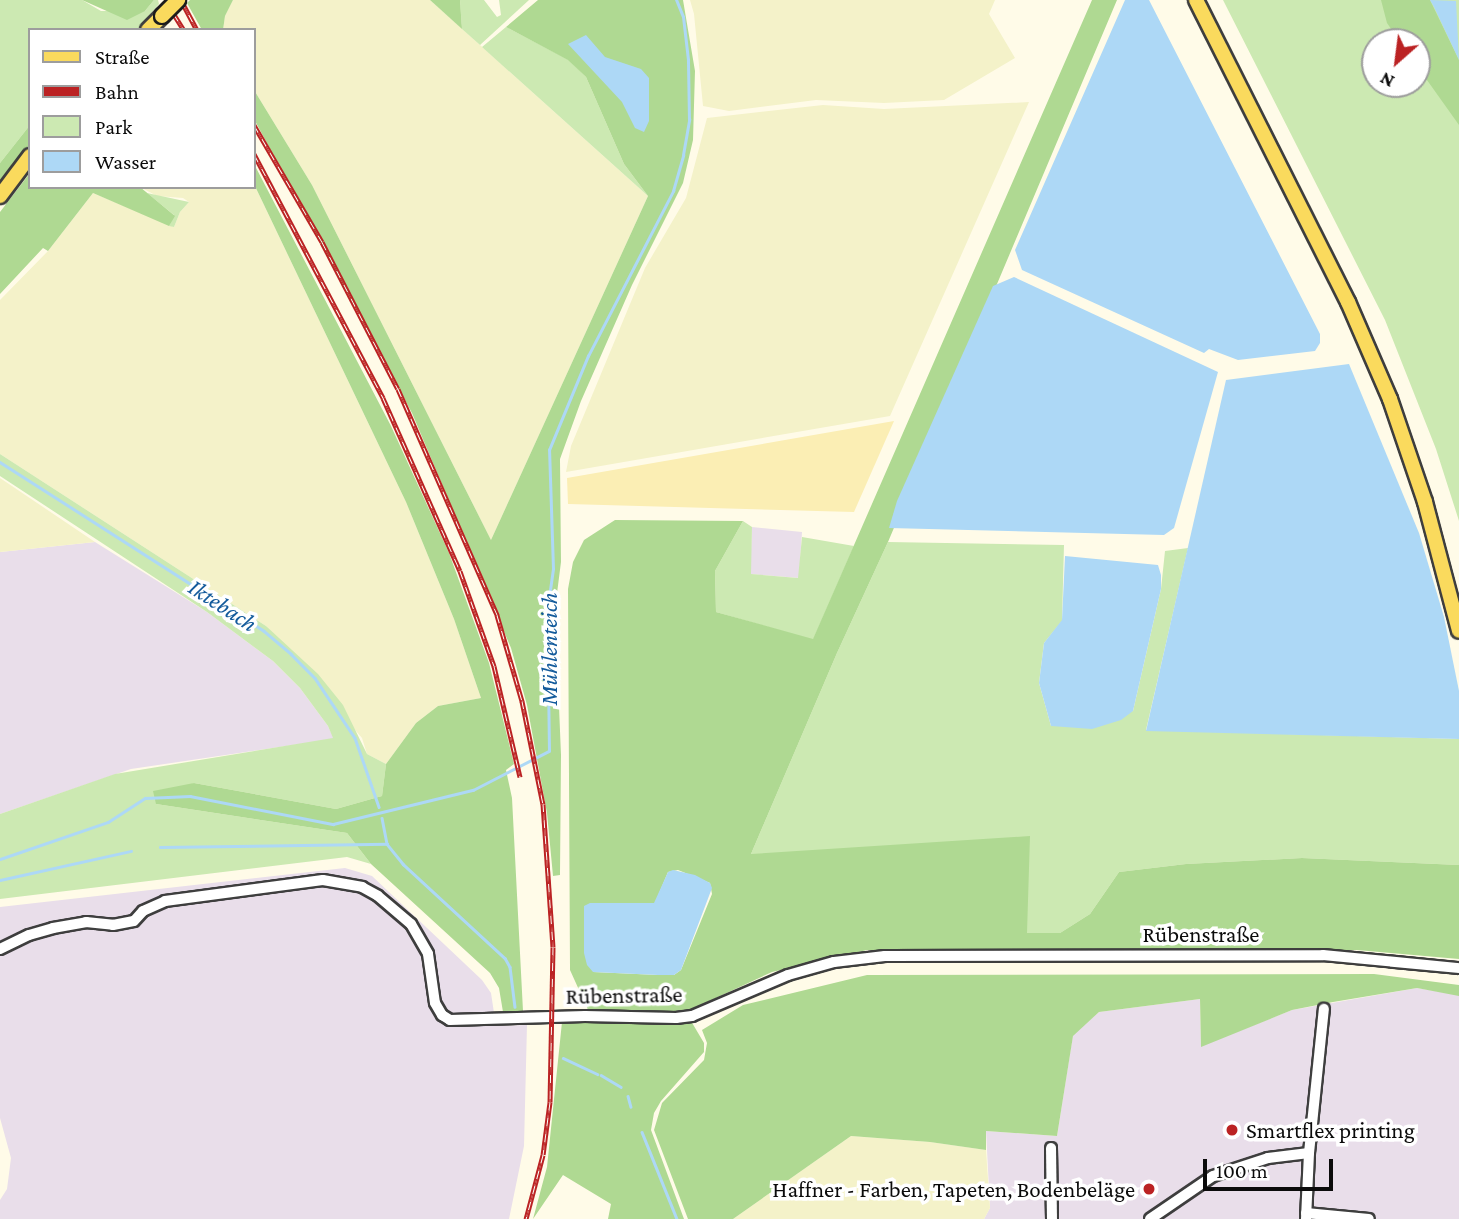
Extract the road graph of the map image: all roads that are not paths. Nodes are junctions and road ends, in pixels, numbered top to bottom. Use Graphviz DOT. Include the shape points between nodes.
graph roads {
  1 [pos="178,0"];
  2 [pos="1196,0"];
  3 [pos="150,28"];
  4 [pos="28,159"];
  5 [pos="0,196"];
  6 [pos="1459,631"];
  7 [pos="0,950"];
  8 [pos="1459,968"];
  9 [pos="1324,1009"];
  10 [pos="1051,1148"];
  11 [pos="1309,1153"];
  12 [pos="1306,1216"];
  13 [pos="1052,1219"];
  14 [pos="1150,1219"];
  15 [pos="1369,1219"];
  1 -- 3 [label="main road, bridge"];
  2 -- 6 [label="main road" via="1343,290 1385,387 1425,502"];
  4 -- 5 [label="main road"];
  7 -- 8 [label="street, Rübenstraße" via="53,928 134,921 143,911 165,901 323,880 362,887 411,924 428,954 435,1003 450,1020 692,1016 788,975 834,962 885,956 1323,955"];
  9 -- 11 [label="street"];
  10 -- 13 [label="street"];
  11 -- 12 [label="street"];
  11 -- 14 [label="street" via="1269,1158 1198,1183"];
  12 -- 15 [label="street"];
}
